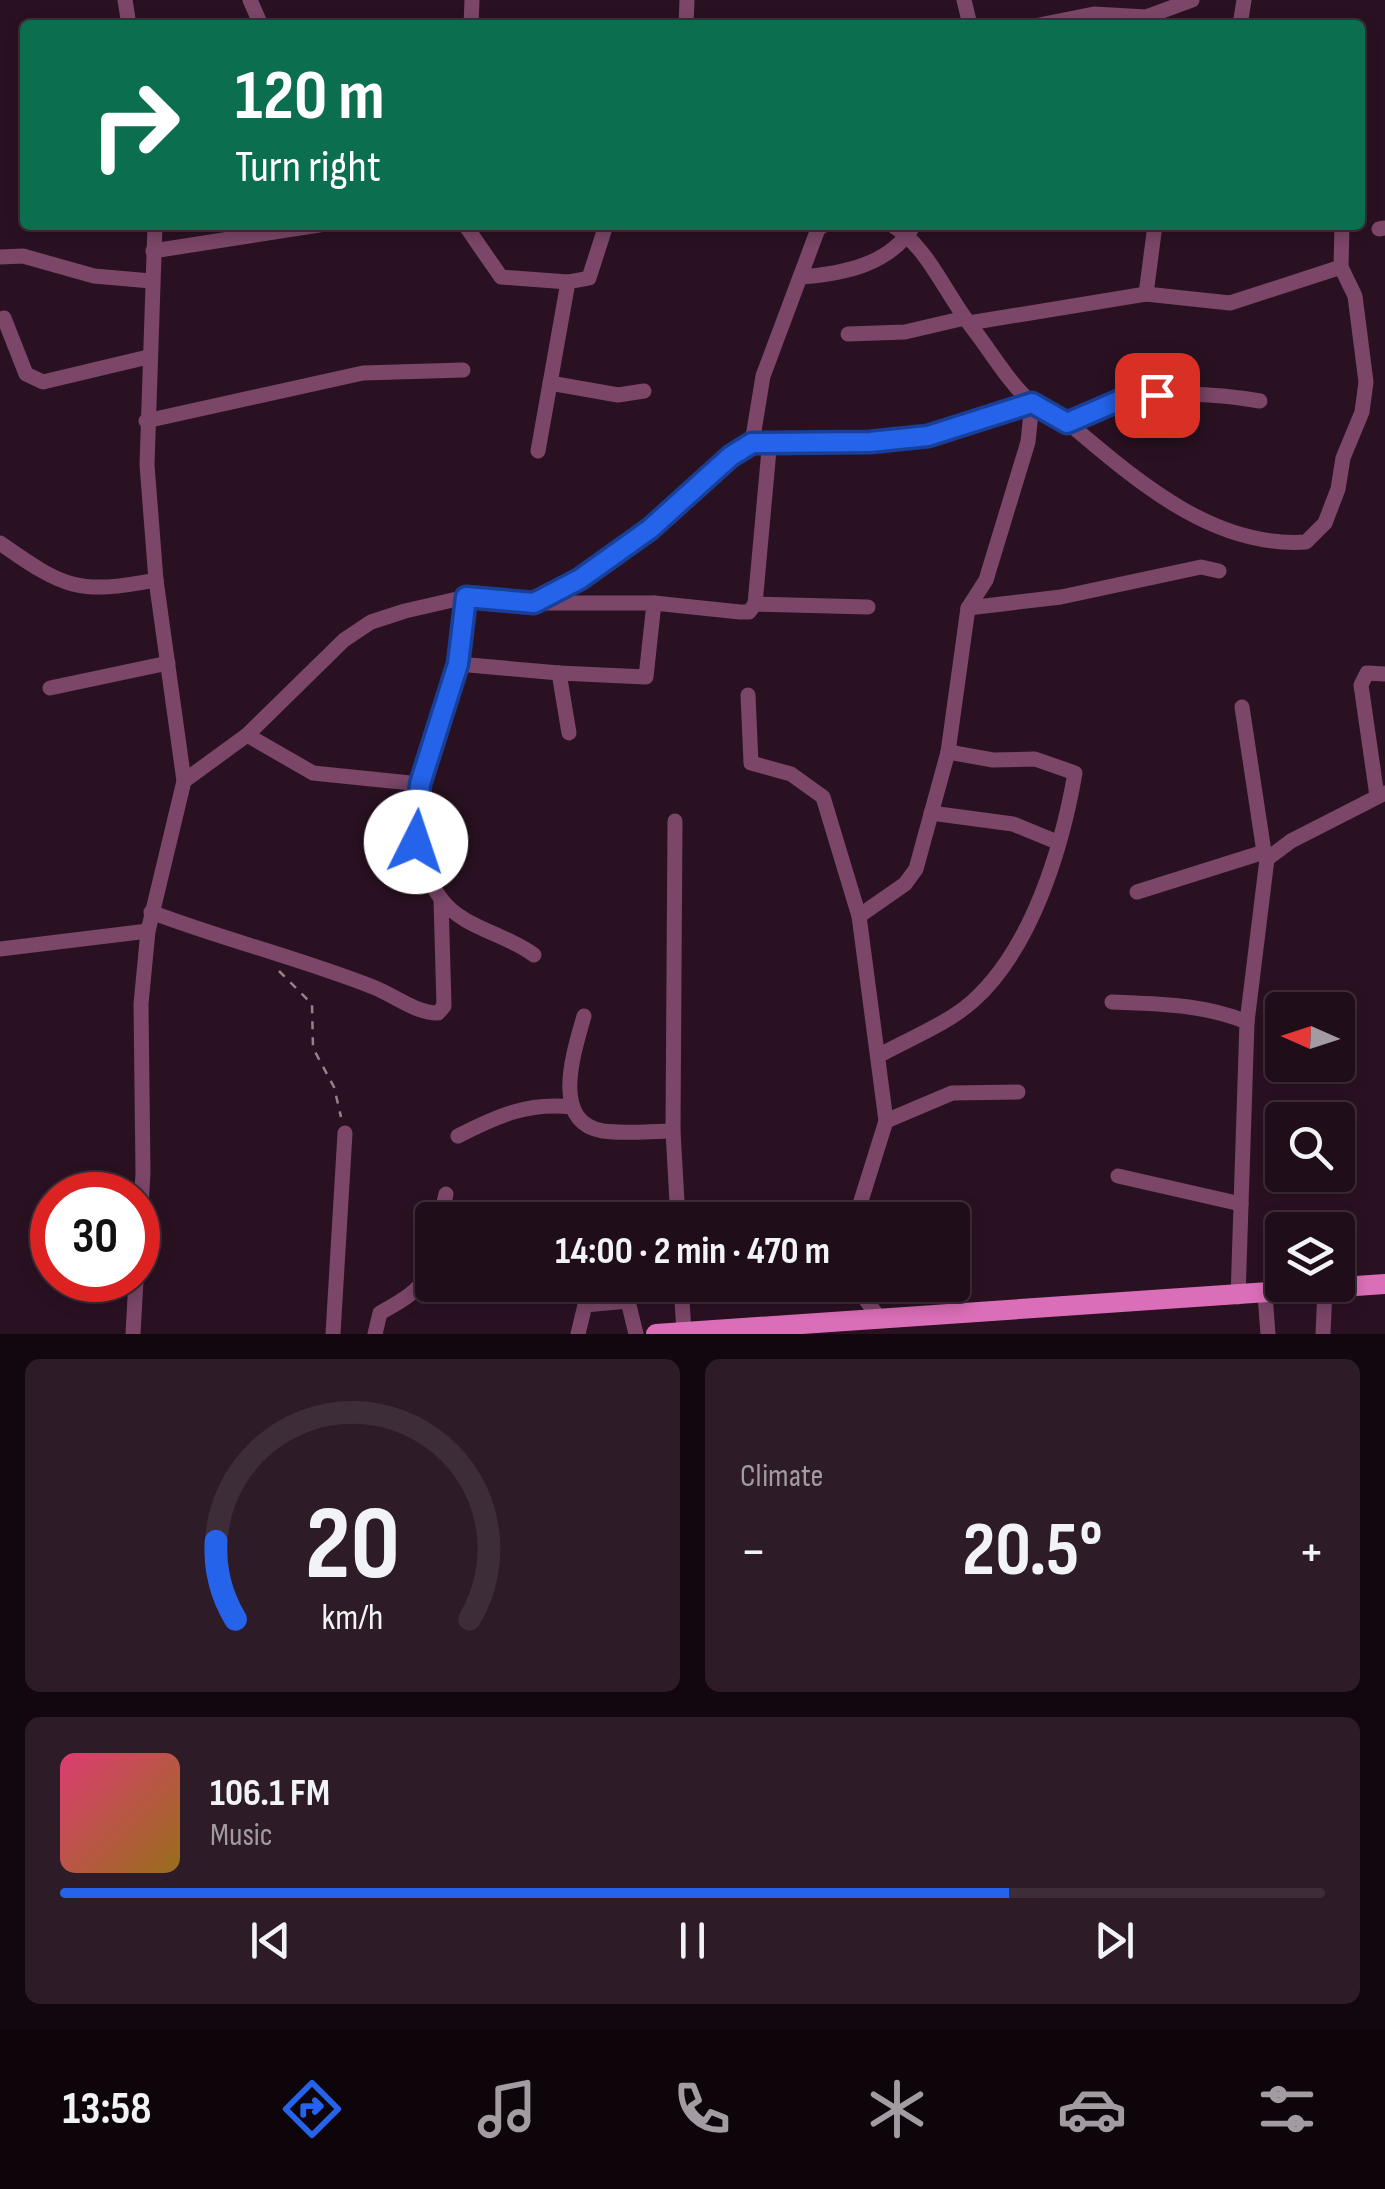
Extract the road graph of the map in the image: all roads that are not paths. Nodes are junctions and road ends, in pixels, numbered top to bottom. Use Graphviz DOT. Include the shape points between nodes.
graph roads {
  1 [pos="1192,0"];
  2 [pos="1053,20"];
  3 [pos="1105,20"];
  4 [pos="154,230"];
  5 [pos="287,230"];
  6 [pos="468,230"];
  7 [pos="604,230"];
  8 [pos="822,230"];
  9 [pos="911,230"];
  10 [pos="1155,230"];
  11 [pos="1342,230"];
  12 [pos="152,251"];
  13 [pos="0,257"];
  14 [pos="1341,268"];
  15 [pos="800,276"];
  16 [pos="152,281"];
  17 [pos="568,282"];
  18 [pos="1146,294"];
  19 [pos="4,318"];
  20 [pos="967,321"];
  21 [pos="848,334"];
  22 [pos="148,357"];
  23 [pos="463,370"];
  24 [pos="550,383"];
  25 [pos="644,391"];
  26 [pos="1260,401"];
  27 [pos="1032,403"];
  28 [pos="146,421"];
  29 [pos="1067,423"];
  30 [pos="770,439"];
  31 [pos="752,443"];
  32 [pos="538,452"];
  33 [pos="0,542"];
  34 [pos="1220,570"];
  35 [pos="156,580"];
  36 [pos="466,597"];
  37 [pos="534,603"];
  38 [pos="654,604"];
  39 [pos="755,604"];
  40 [pos="868,607"];
  41 [pos="968,608"];
  42 [pos="168,664"];
  43 [pos="458,664"];
  44 [pos="559,673"];
  45 [pos="1385,674"];
  46 [pos="50,688"];
  47 [pos="748,694"];
  48 [pos="1242,707"];
  49 [pos="569,732"];
  50 [pos="248,734"];
  51 [pos="948,752"];
  52 [pos="184,781"];
  53 [pos="420,784"];
  54 [pos="1381,795"];
  55 [pos="931,813"];
  56 [pos="675,821"];
  57 [pos="1057,842"];
  58 [pos="1265,855"];
  59 [pos="1137,892"];
  60 [pos="441,899"];
  61 [pos="151,912"];
  62 [pos="859,916"];
  63 [pos="148,931"];
  64 [pos="0,948"];
  65 [pos="534,955"];
  66 [pos="1112,1002"];
  67 [pos="584,1016"];
  68 [pos="1247,1022"];
  69 [pos="880,1054"];
  70 [pos="1018,1092"];
  71 [pos="572,1107"];
  72 [pos="886,1120"];
  73 [pos="673,1131"];
  74 [pos="345,1133"];
  75 [pos="458,1136"];
  76 [pos="142,1172"];
  77 [pos="1118,1176"];
  78 [pos="446,1194"];
  79 [pos="444,1202"];
  80 [pos="677,1202"];
  81 [pos="861,1202"];
  82 [pos="1241,1204"];
  83 [pos="1385,1284"];
  84 [pos="1355,1287"];
  85 [pos="415,1292"];
  86 [pos="1265,1295"];
  87 [pos="1238,1297"];
  88 [pos="135,1302"];
  89 [pos="586,1302"];
  90 [pos="598,1302"];
  91 [pos="630,1302"];
  92 [pos="682,1302"];
  93 [pos="868,1302"];
  94 [pos="1266,1302"];
  95 [pos="1325,1302"];
  96 [pos="585,1306"];
  97 [pos="880,1319"];
  98 [pos="816,1329"];
  99 [pos="684,1332"];
  100 [pos="133,1334"];
  101 [pos="333,1334"];
  102 [pos="375,1334"];
  103 [pos="578,1334"];
  104 [pos="636,1334"];
  105 [pos="658,1334"];
  106 [pos="1268,1334"];
  107 [pos="1324,1334"];
  1 -- 3 [label="street" via="1146,17"];
  2 -- 3 [label="street"];
  4 -- 12 [label="street"];
  5 -- 12 [label="street"];
  6 -- 17 [label="street" via="500,277"];
  7 -- 17 [label="street" via="589,278"];
  8 -- 15 [label="street"];
  9 -- 15 [label="street" via="872,263"];
  9 -- 20 [label="street"];
  10 -- 18 [label="street"];
  11 -- 14 [label="street"];
  12 -- 16 [label="street"];
  13 -- 16 [label="street"];
  14 -- 18 [label="street" via="1230,303"];
  14 -- 29 [label="street" via="1355,296 1366,382 1338,488 1324,523 1306,542 1247,539 1193,514 1114,465"];
  15 -- 31 [label="street" via="763,376"];
  16 -- 22 [label="street"];
  17 -- 24 [label="street"];
  18 -- 20 [label="street"];
  19 -- 22 [label="street" via="32,380"];
  20 -- 21 [label="street"];
  20 -- 27 [label="street"];
  22 -- 28 [label="street"];
  23 -- 28 [label="street" via="363,373"];
  24 -- 25 [label="street" via="618,394"];
  24 -- 32 [label="street"];
  26 -- 29 [label="street" via="1189,392 1125,398"];
  27 -- 29 [label="street"];
  27 -- 30 [label="street" via="928,436"];
  27 -- 41 [label="street" via="1028,442 986,580"];
  28 -- 35 [label="street"];
  30 -- 31 [label="street"];
  30 -- 39 [label="street"];
  31 -- 37 [label="street" via="650,529"];
  33 -- 35 [label="street" via="77,588"];
  34 -- 41 [label="street" via="1201,567 1061,597"];
  35 -- 42 [label="street"];
  36 -- 37 [label="street"];
  36 -- 43 [label="street"];
  36 -- 50 [label="street" via="358,631"];
  37 -- 38 [label="street"];
  38 -- 39 [label="street" via="749,612"];
  38 -- 44 [label="street" via="646,676"];
  39 -- 40 [label="street"];
  41 -- 51 [label="street"];
  42 -- 46 [label="street"];
  42 -- 52 [label="street"];
  43 -- 44 [label="street"];
  43 -- 53 [label="street"];
  44 -- 49 [label="street"];
  45 -- 54 [label="street" via="1367,673 1361,685"];
  47 -- 62 [label="street" via="751,763 791,774 823,797"];
  48 -- 58 [label="street"];
  50 -- 52 [label="street"];
  50 -- 53 [label="street" via="313,773"];
  51 -- 55 [label="street"];
  51 -- 57 [label="street" via="1035,759 1075,773"];
  52 -- 61 [label="street"];
  53 -- 60 [label="street" via="418,857"];
  54 -- 58 [label="street"];
  55 -- 57 [label="street" via="1013,824"];
  55 -- 62 [label="street" via="916,869"];
  56 -- 73 [label="street"];
  57 -- 69 [label="street" via="1051,875 996,978 947,1020"];
  58 -- 59 [label="street"];
  58 -- 68 [label="street"];
  60 -- 61 [label="street" via="444,1006 438,1013 286,954"];
  60 -- 65 [label="street"];
  61 -- 63 [label="street"];
  62 -- 69 [label="street"];
  63 -- 64 [label="street"];
  63 -- 76 [label="street" via="140,1022"];
  66 -- 68 [label="street" via="1182,1005"];
  67 -- 71 [label="street" via="572,1058"];
  68 -- 82 [label="street"];
  69 -- 72 [label="street"];
  70 -- 72 [label="street" via="952,1093"];
  71 -- 73 [label="street" via="600,1131"];
  71 -- 75 [label="street" via="536,1105 500,1114"];
  72 -- 81 [label="street"];
  73 -- 80 [label="street"];
  74 -- 101 [label="street"];
  77 -- 82 [label="street"];
  78 -- 79 [label="street"];
  82 -- 87 [label="street"];
  83 -- 84 [label="main road"];
  85 -- 102 [label="street" via="380,1313"];
  86 -- 87 [label="main road"];
  87 -- 97 [label="main road"];
  88 -- 100 [label="street"];
  89 -- 96 [label="street"];
  90 -- 96 [label="street"];
  91 -- 104 [label="street"];
  92 -- 99 [label="street"];
  93 -- 97 [label="street"];
  94 -- 106 [label="street"];
  95 -- 107 [label="street"];
  96 -- 103 [label="street"];
  97 -- 98 [label="main road"];
  98 -- 99 [label="main road"];
  99 -- 105 [label="main road"];
}
